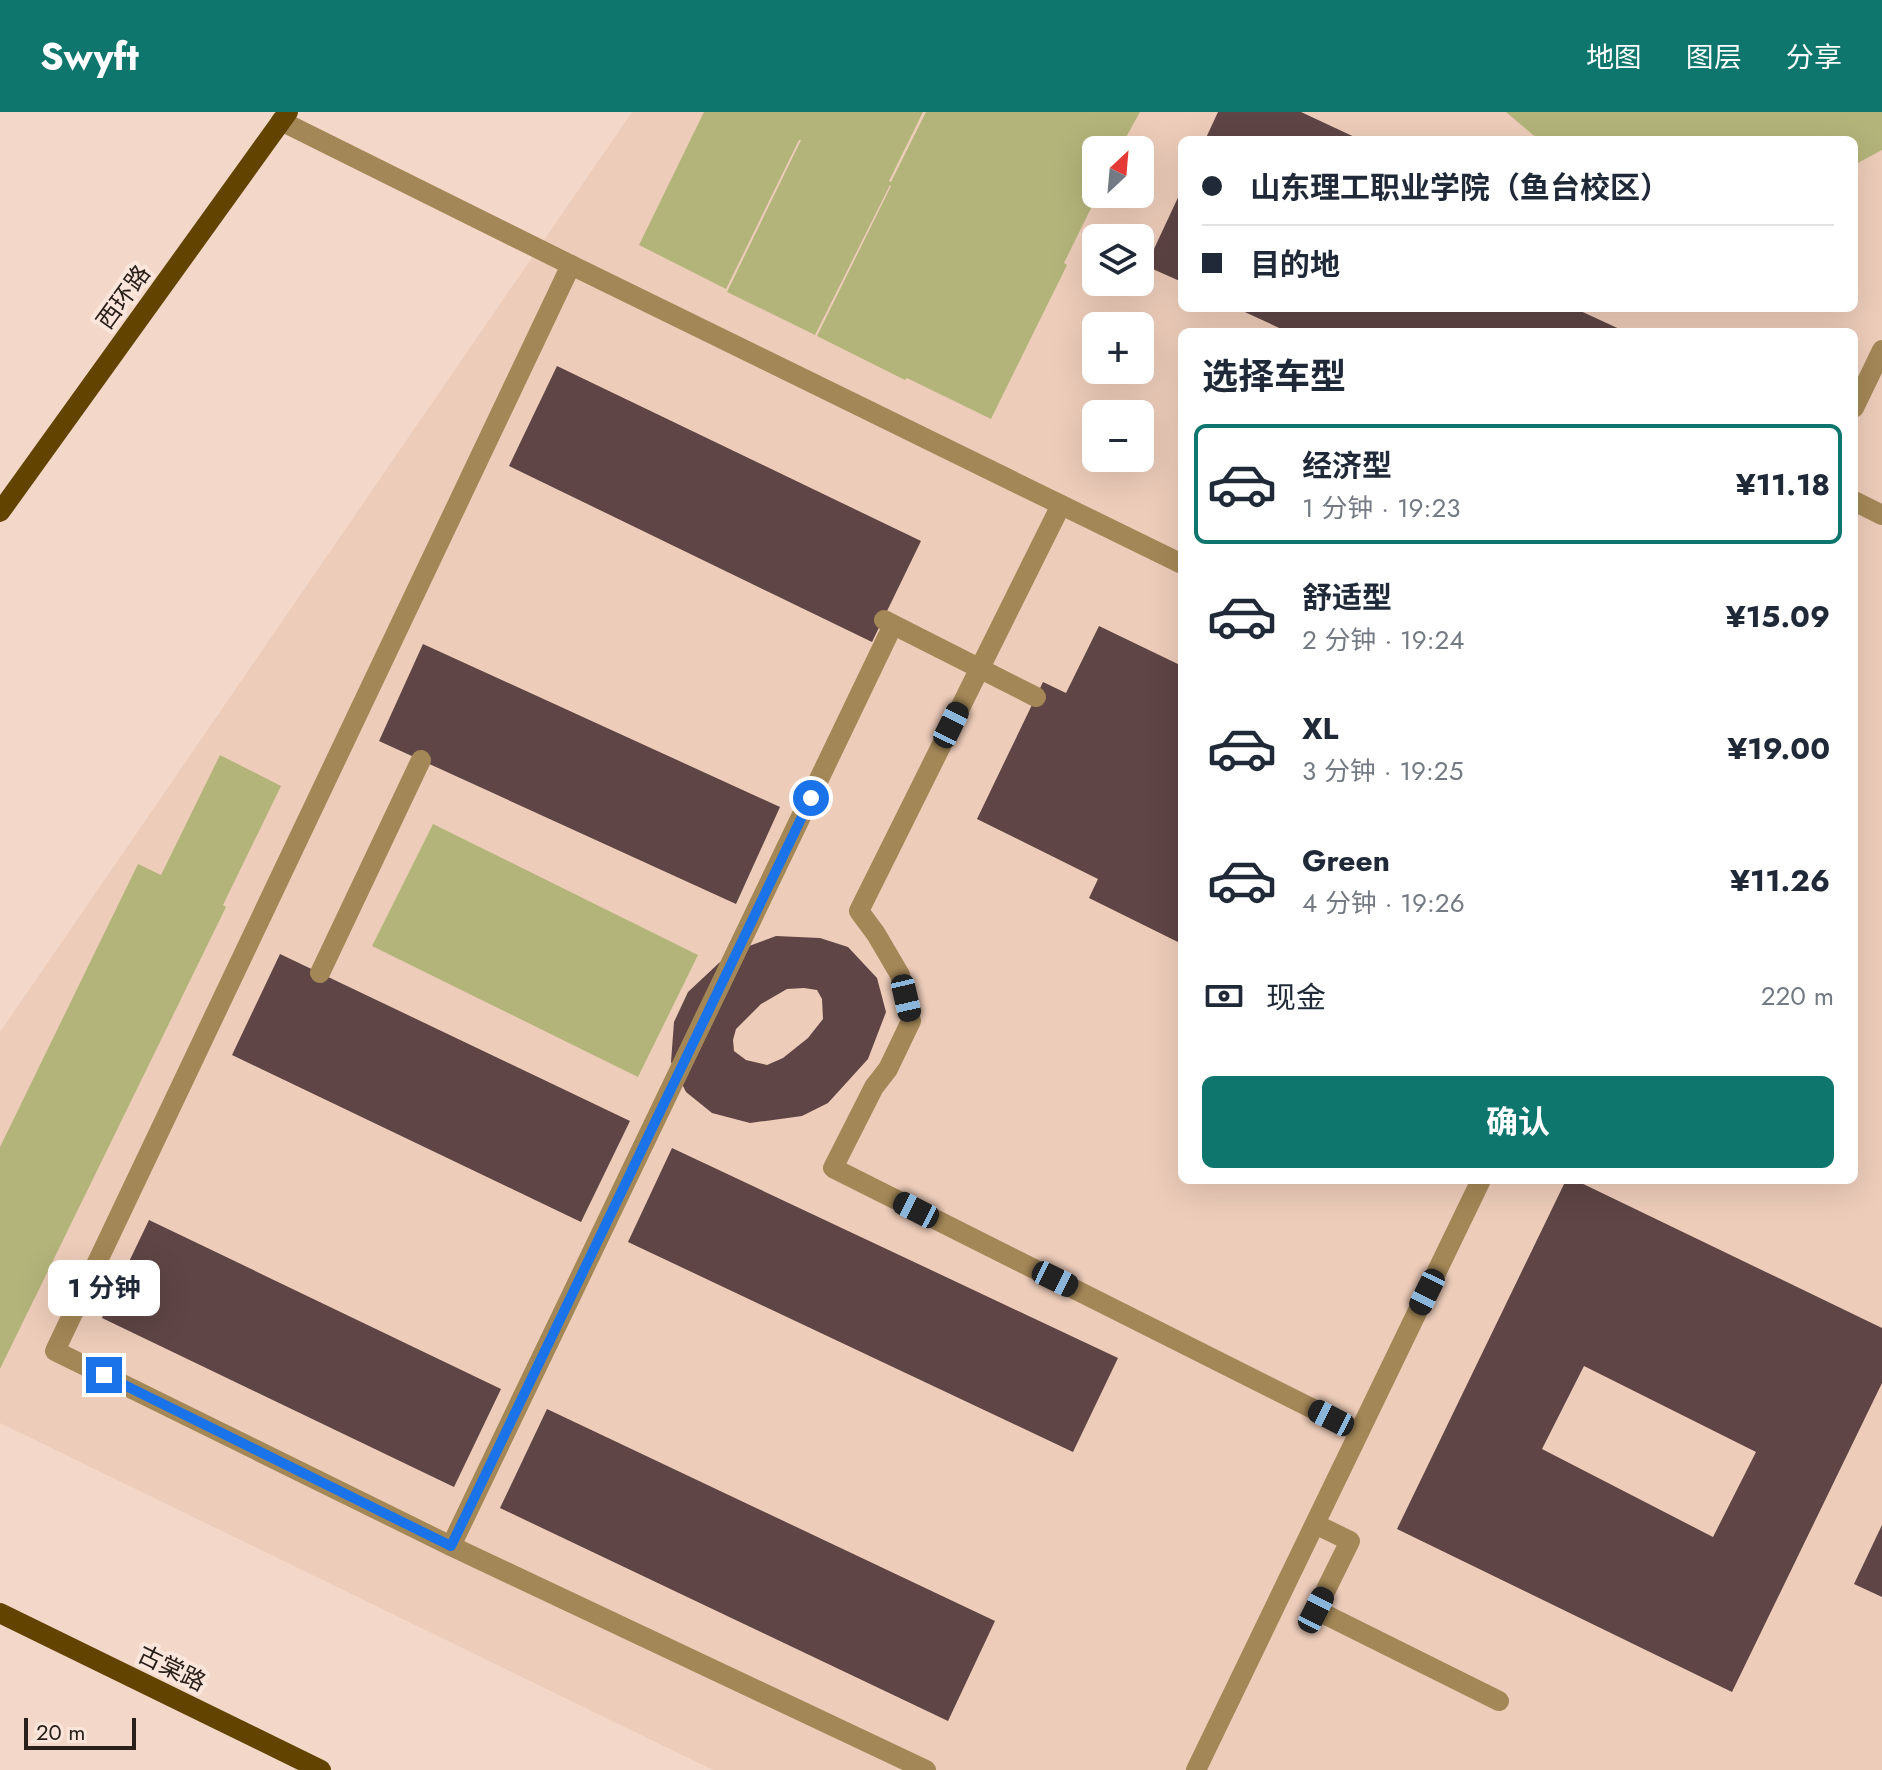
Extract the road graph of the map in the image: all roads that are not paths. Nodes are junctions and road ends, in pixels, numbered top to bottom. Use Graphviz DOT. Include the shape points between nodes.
graph roads {
  1 [pos="285,117"];
  2 [pos="571,265"];
  3 [pos="1882,350"];
  4 [pos="1858,400"];
  5 [pos="1858,503"];
  6 [pos="1061,505"];
  7 [pos="0,512"];
  8 [pos="1882,515"];
  9 [pos="1178,562"];
  10 [pos="980,668"];
  11 [pos="1036,697"];
  12 [pos="421,760"];
  13 [pos="320,973"];
  14 [pos="1479,1184"];
  15 [pos="1359,1432"];
  16 [pos="1315,1524"];
  17 [pos="451,1546"];
  18 [pos="0,1613"];
  19 [pos="1499,1701"];
  20 [pos="321,1770"];
  21 [pos="926,1770"];
  22 [pos="1196,1770"];
  1 -- 2 [label="lane"];
  1 -- 7 [label="main road, 西环路"];
  2 -- 6 [label="lane"];
  2 -- 17 [label="lane" via="55,1351"];
  3 -- 4 [label="lane"];
  5 -- 8 [label="lane"];
  6 -- 9 [label="lane"];
  6 -- 10 [label="lane"];
  10 -- 11 [label="lane"];
  10 -- 15 [label="lane" via="859,911 900,975 911,1021 833,1168"];
  10 -- 17 [label="lane" via="888,622"];
  12 -- 13 [label="lane"];
  14 -- 15 [label="lane"];
  15 -- 16 [label="lane"];
  16 -- 19 [label="lane" via="1350,1541 1316,1610"];
  16 -- 22 [label="lane"];
  17 -- 21 [label="lane"];
  18 -- 20 [label="main road, 古棠路"];
}
